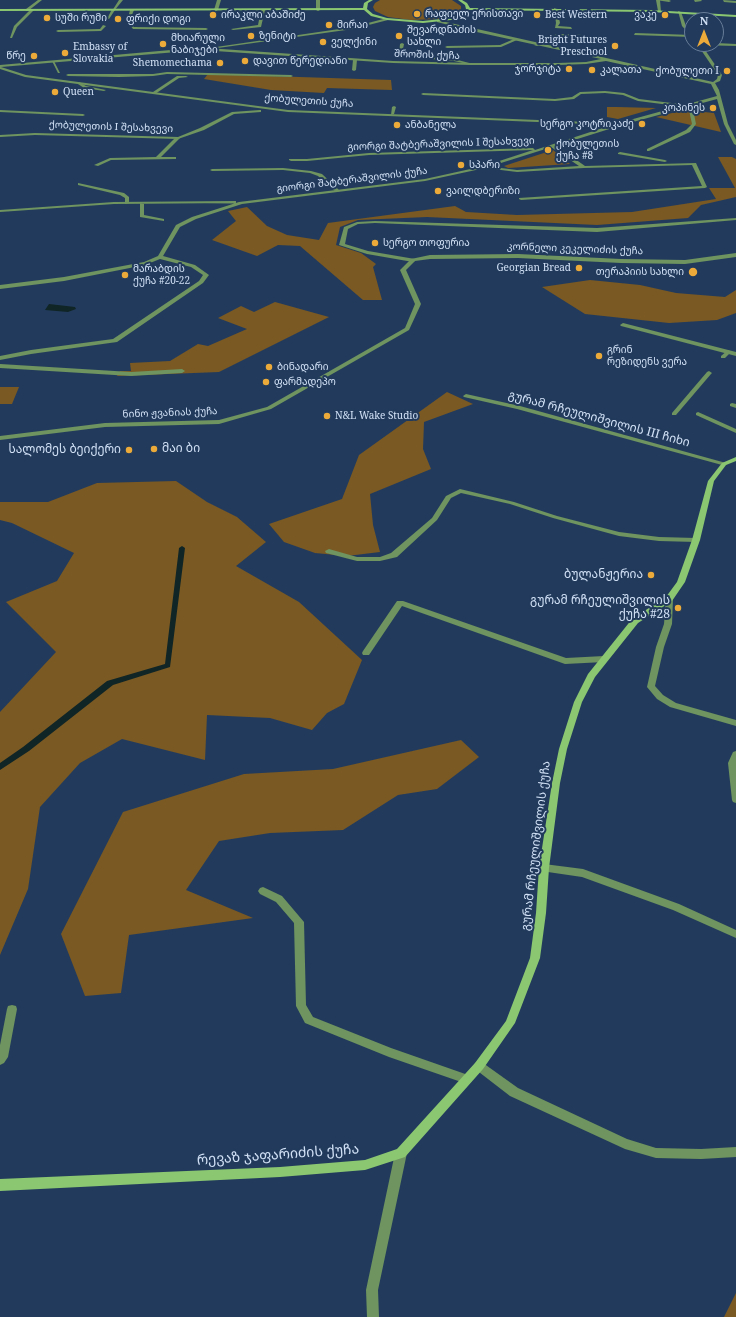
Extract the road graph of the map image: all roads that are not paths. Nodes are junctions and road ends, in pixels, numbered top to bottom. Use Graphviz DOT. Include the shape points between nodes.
graph roads {
  1 [pos="40,0"];
  2 [pos="121,0"];
  3 [pos="220,0"];
  4 [pos="318,0"];
  5 [pos="371,0"];
  6 [pos="460,0"];
  7 [pos="658,0"];
  8 [pos="669,1"];
  9 [pos="724,1"];
  10 [pos="736,2"];
  11 [pos="365,9"];
  12 [pos="468,9"];
  13 [pos="555,9"];
  14 [pos="0,10"];
  15 [pos="27,10"];
  16 [pos="32,10"];
  17 [pos="113,10"];
  18 [pos="132,10"];
  19 [pos="216,10"];
  20 [pos="263,10"];
  21 [pos="318,10"];
  22 [pos="660,11"];
  23 [pos="679,12"];
  24 [pos="736,16"];
  25 [pos="129,17"];
  26 [pos="108,18"];
  27 [pos="387,19"];
  28 [pos="438,21"];
  29 [pos="104,26"];
  30 [pos="132,26"];
  31 [pos="684,26"];
  32 [pos="233,28"];
  33 [pos="571,28"];
  34 [pos="206,29"];
  35 [pos="58,32"];
  36 [pos="635,34"];
  37 [pos="582,36"];
  38 [pos="684,36"];
  39 [pos="11,37"];
  40 [pos="515,40"];
  41 [pos="402,44"];
  42 [pos="536,45"];
  43 [pos="724,45"];
  44 [pos="736,45"];
  45 [pos="446,47"];
  46 [pos="201,49"];
  47 [pos="705,52"];
  48 [pos="355,60"];
  49 [pos="604,60"];
  50 [pos="53,62"];
  51 [pos="471,64"];
  52 [pos="0,67"];
  53 [pos="354,70"];
  54 [pos="59,72"];
  55 [pos="68,75"];
  56 [pos="291,76"];
  57 [pos="198,78"];
  58 [pos="78,83"];
  59 [pos="713,83"];
  60 [pos="104,90"];
  61 [pos="154,93"];
  62 [pos="423,94"];
  63 [pos="719,97"];
  64 [pos="687,106"];
  65 [pos="394,107"];
  66 [pos="0,111"];
  67 [pos="288,111"];
  68 [pos="392,114"];
  69 [pos="83,115"];
  70 [pos="620,124"];
  71 [pos="0,136"];
  72 [pos="178,138"];
  73 [pos="736,144"];
  74 [pos="553,146"];
  75 [pos="544,149"];
  76 [pos="649,150"];
  77 [pos="620,153"];
  78 [pos="174,158"];
  79 [pos="156,159"];
  80 [pos="290,160"];
  81 [pos="681,164"];
  82 [pos="96,166"];
  83 [pos="485,167"];
  84 [pos="584,167"];
  85 [pos="212,170"];
  86 [pos="80,184"];
  87 [pos="338,191"];
  88 [pos="521,199"];
  89 [pos="241,202"];
  90 [pos="127,203"];
  91 [pos="142,204"];
  92 [pos="0,211"];
  93 [pos="736,219"];
  94 [pos="162,220"];
  95 [pos="736,255"];
  96 [pos="160,256"];
  97 [pos="413,260"];
  98 [pos="0,287"];
  99 [pos="623,325"];
  100 [pos="736,354"];
  101 [pos="0,358"];
  102 [pos="0,366"];
  103 [pos="182,371"];
  104 [pos="709,373"];
  105 [pos="466,396"];
  106 [pos="674,414"];
  107 [pos="698,414"];
  108 [pos="736,430"];
  109 [pos="0,438"];
  110 [pos="736,459"];
  111 [pos="724,464"];
  112 [pos="696,540"];
  113 [pos="330,551"];
  114 [pos="669,599"];
  115 [pos="366,653"];
  116 [pos="604,659"];
  117 [pos="736,723"];
  118 [pos="736,754"];
  119 [pos="736,800"];
  120 [pos="544,868"];
  121 [pos="263,891"];
  122 [pos="736,934"];
  123 [pos="12,1009"];
  124 [pos="0,1060"];
  125 [pos="479,1066"];
  126 [pos="467,1079"];
  127 [pos="736,1152"];
  128 [pos="401,1153"];
  129 [pos="0,1185"];
  130 [pos="373,1317"];
  1 -- 15 [label="street"];
  2 -- 17 [label="street"];
  3 -- 19 [label="street"];
  4 -- 21 [label="street"];
  5 -- 11 [label="street" via="366,3"];
  6 -- 12 [label="street"];
  7 -- 8 [label="street"];
  7 -- 22 [label="street"];
  9 -- 10 [label="street"];
  11 -- 21 [label="street"];
  11 -- 27 [label="street" via="372,15"];
  12 -- 13 [label="street"];
  12 -- 28 [label="street" via="459,16"];
  13 -- 22 [label="street"];
  13 -- 33 [label="street" via="558,23 556,27"];
  14 -- 15 [label="street"];
  15 -- 16 [label="street"];
  16 -- 17 [label="street"];
  16 -- 39 [label="street" via="15,27"];
  17 -- 18 [label="street"];
  17 -- 26 [label="street"];
  18 -- 19 [label="street"];
  18 -- 25 [label="street"];
  19 -- 20 [label="street"];
  20 -- 21 [label="street"];
  20 -- 32 [label="street" via="260,26"];
  22 -- 23 [label="street"];
  23 -- 24 [label="street"];
  23 -- 31 [label="street"];
  27 -- 28 [label="street"];
  27 -- 46 [label="street" via="345,29"];
  28 -- 40 [label="street"];
  29 -- 35 [label="street" via="101,30"];
  30 -- 34 [label="street"];
  36 -- 38 [label="street"];
  37 -- 42 [label="street" via="557,34"];
  40 -- 42 [label="street"];
  40 -- 45 [label="street" via="501,46"];
  41 -- 51 [label="street" via="400,55"];
  42 -- 49 [label="street"];
  43 -- 44 [label="street"];
  46 -- 48 [label="street, შროშის ქუჩა"];
  46 -- 50 [label="street"];
  47 -- 59 [label="street" via="720,75 719,80"];
  48 -- 51 [label="street, შროშის ქუჩა"];
  48 -- 53 [label="street"];
  49 -- 51 [label="street, შროშის ქუჩა"];
  49 -- 59 [label="street"];
  50 -- 52 [label="street"];
  50 -- 54 [label="street"];
  52 -- 58 [label="street, ქობულეთის ქუჩა" via="25,76"];
  55 -- 56 [label="street" via="182,73"];
  57 -- 61 [label="street" via="178,77"];
  58 -- 60 [label="street" via="85,87"];
  58 -- 61 [label="street, ქობულეთის ქუჩა"];
  59 -- 63 [label="street"];
  61 -- 67 [label="street, ქობულეთის ქუჩა"];
  62 -- 64 [label="street" via="555,100 573,98 580,92 594,92 624,94 638,100"];
  63 -- 64 [label="street, გიორგი შატბერაშვილის ქუჩა"];
  63 -- 73 [label="street" via="726,124"];
  64 -- 70 [label="street, გიორგი შატბერაშვილის ქუჩა"];
  64 -- 76 [label="street" via="691,109 694,124 688,131"];
  65 -- 68 [label="street"];
  66 -- 69 [label="street"];
  67 -- 68 [label="street, ქობულეთის ქუჩა"];
  67 -- 72 [label="street, ქობულეთის I შესახვევი" via="233,113"];
  68 -- 70 [label="street, ქობულეთის ქუჩა"];
  70 -- 74 [label="street, გიორგი შატბერაშვილის ქუჩა"];
  71 -- 72 [label="street, ქობულეთის I შესახვევი" via="35,134"];
  72 -- 79 [label="street"];
  74 -- 75 [label="street, გიორგი შატბერაშვილის ქუჩა"];
  74 -- 84 [label="street"];
  75 -- 80 [label="street, გიორგი შატბერაშვილის I შესახვევი" via="369,154"];
  75 -- 83 [label="street, გიორგი შატბერაშვილის ქუჩა"];
  77 -- 81 [label="street"];
  78 -- 79 [label="street"];
  79 -- 82 [label="street" via="110,159"];
  81 -- 84 [label="street"];
  81 -- 88 [label="street" via="694,164 705,187"];
  83 -- 84 [label="street" via="517,171"];
  83 -- 87 [label="street, გიორგი შატბერაშვილის ქუჩა" via="425,180"];
  85 -- 87 [label="street" via="282,169 311,172 320,175"];
  86 -- 90 [label="street" via="122,194 127,197"];
  87 -- 89 [label="street, გიორგი შატბერაშვილის ქუჩა"];
  89 -- 91 [label="street"];
  89 -- 96 [label="street, გიორგი შატბერაშვილის ქუჩა" via="178,226"];
  90 -- 91 [label="street"];
  90 -- 92 [label="street"];
  91 -- 94 [label="street" via="142,216"];
  93 -- 97 [label="street, კორნელი კეკელიძის ქუჩა" via="597,230 375,222 357,223 346,228 342,245"];
  95 -- 97 [label="street, კორნელი კეკელიძის ქუჩა" via="686,262 518,256 430,257"];
  96 -- 98 [label="street" via="145,263 64,279"];
  96 -- 101 [label="street" via="193,266 206,275 201,282 115,341"];
  97 -- 109 [label="street, ნინო ჟვანიას ქუჩა" via="403,270 418,304 407,329 269,408 219,422 105,425"];
  99 -- 100 [label="street" via="726,355"];
  102 -- 103 [label="street" via="131,374"];
  104 -- 106 [label="street"];
  105 -- 111 [label="street, გურამ რჩეულიშვილის III ჩიხი" via="518,407"];
  107 -- 108 [label="street"];
  110 -- 111 [label="street, გურამ რჩეულიშვილის ქუჩა"];
  111 -- 112 [label="street, გურამ რჩეულიშვილის ქუჩა" via="711,481"];
  112 -- 113 [label="street" via="619,534 460,491 448,497 434,519 394,555 380,559 357,559"];
  112 -- 114 [label="street, გურამ რჩეულიშვილის ქუჩა" via="680,582"];
  114 -- 116 [label="street, გურამ რჩეულიშვილის ქუჩა" via="635,621"];
  114 -- 117 [label="street" via="668,624 651,687 660,697 673,705"];
  115 -- 116 [label="street" via="400,603 564,661"];
  116 -- 120 [label="street, გურამ რჩეულიშვილის ქუჩა" via="591,676 578,702 563,749"];
  118 -- 119 [label="street" via="732,763"];
  120 -- 122 [label="street" via="583,873 676,907"];
  120 -- 125 [label="street, გურამ რჩეულიშვილის ქუჩა" via="535,958 510,1023"];
  121 -- 126 [label="street" via="279,899 298,922 301,1006 309,1020"];
  123 -- 124 [label="street" via="3,1057"];
  125 -- 126 [label="street, რევაზ ჯაფარიძის ქუჩა"];
  125 -- 127 [label="street" via="514,1092 625,1144 656,1153"];
  126 -- 128 [label="street, რევაზ ჯაფარიძის ქუჩა"];
  128 -- 129 [label="street, რევაზ ჯაფარიძის ქუჩა" via="365,1165 280,1172"];
  128 -- 130 [label="street" via="372,1290"];
}
